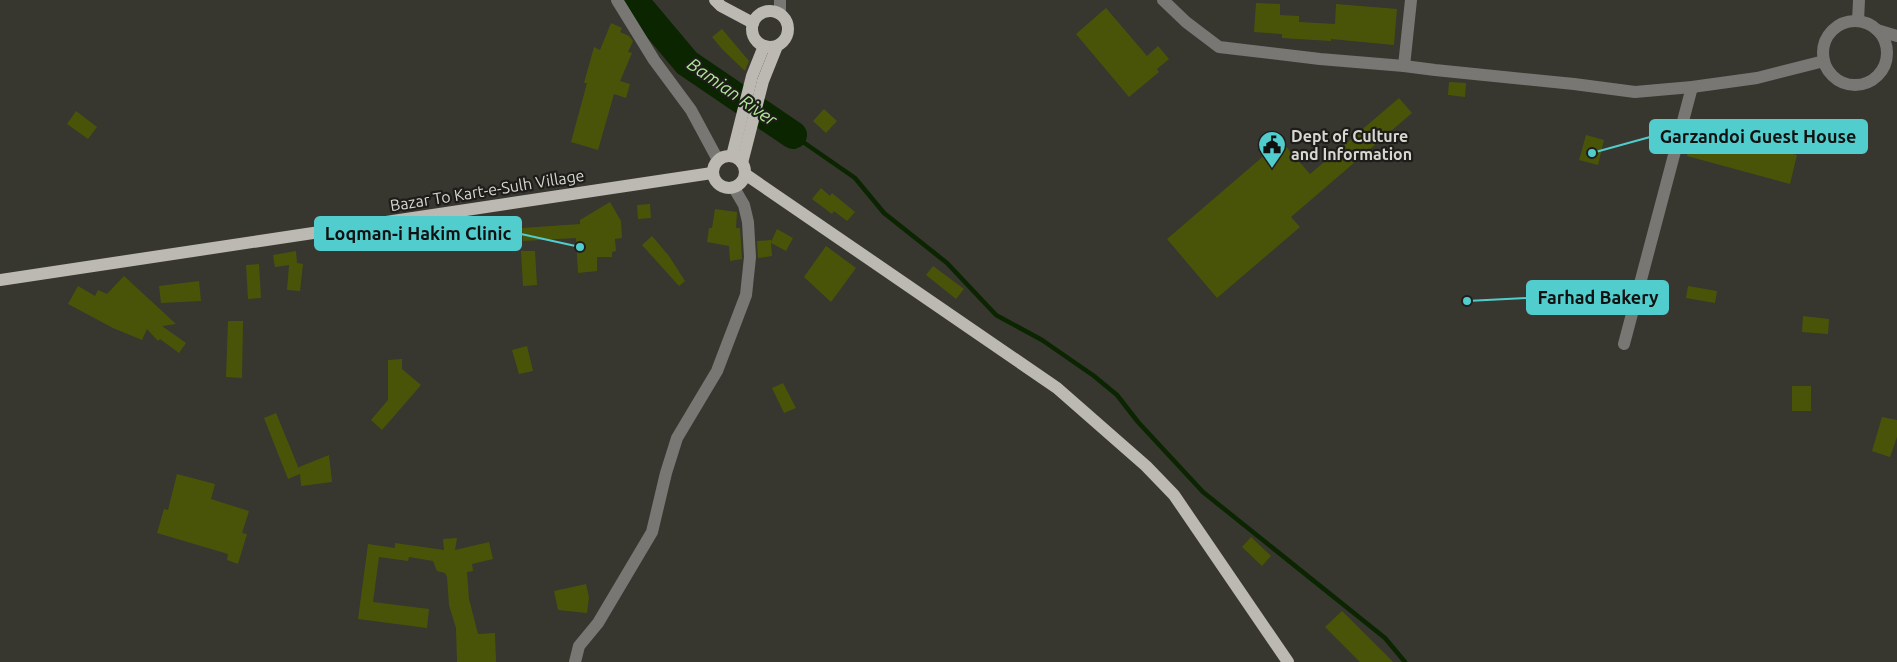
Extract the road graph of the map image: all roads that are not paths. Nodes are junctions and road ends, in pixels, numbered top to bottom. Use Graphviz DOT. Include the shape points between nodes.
graph roads {
  1 [pos="617,0"];
  2 [pos="715,0"];
  3 [pos="780,0"];
  4 [pos="1163,0"];
  5 [pos="1412,0"];
  6 [pos="1859,0"];
  7 [pos="780,14"];
  8 [pos="1858,21"];
  9 [pos="753,23"];
  10 [pos="1877,30"];
  11 [pos="1897,36"];
  12 [pos="764,46"];
  13 [pos="777,46"];
  14 [pos="1897,54"];
  15 [pos="1824,61"];
  16 [pos="1886,62"];
  17 [pos="1404,66"];
  18 [pos="758,78"];
  19 [pos="1692,87"];
  20 [pos="718,160"];
  21 [pos="740,164"];
  22 [pos="712,173"];
  23 [pos="734,188"];
  24 [pos="0,280"];
  25 [pos="1624,344"];
  26 [pos="575,662"];
  27 [pos="1288,662"];
  1 -- 20 [label="street" via="654,60 691,110"];
  2 -- 9 [label="main road" via="720,6"];
  3 -- 7 [label="street"];
  4 -- 17 [label="street" via="1219,47"];
  5 -- 17 [label="street"];
  6 -- 8 [label="street"];
  7 -- 9 [label="main road" via="764,12"];
  7 -- 13 [label="main road" via="788,30 785,40"];
  8 -- 10 [label="street"];
  8 -- 15 [label="street" via="1842,24 1829,34 1824,44"];
  9 -- 12 [label="main road" via="753,34"];
  10 -- 11 [label="street"];
  10 -- 16 [label="street" via="1884,40"];
  12 -- 13 [label="main road"];
  12 -- 18 [label="main road"];
  13 -- 18 [label="main road"];
  14 -- 16 [label="street"];
  15 -- 16 [label="street" via="1832,75 1852,85 1873,79"];
  15 -- 19 [label="street" via="1757,78"];
  17 -- 19 [label="street" via="1636,92"];
  18 -- 21 [label="main road"];
  19 -- 25 [label="street"];
  20 -- 21 [label="main road" via="727,156"];
  20 -- 22 [label="main road"];
  21 -- 23 [label="main road" via="741,183"];
  21 -- 27 [label="main road" via="1057,388 1146,466 1174,495"];
  22 -- 23 [label="main road" via="720,186"];
  22 -- 24 [label="main road, Bazar To Kart-e-Sulh Village"];
  23 -- 26 [label="street" via="744,205 748,222 750,257 746,295 717,371 677,438 652,532 598,623 579,646"];
}
